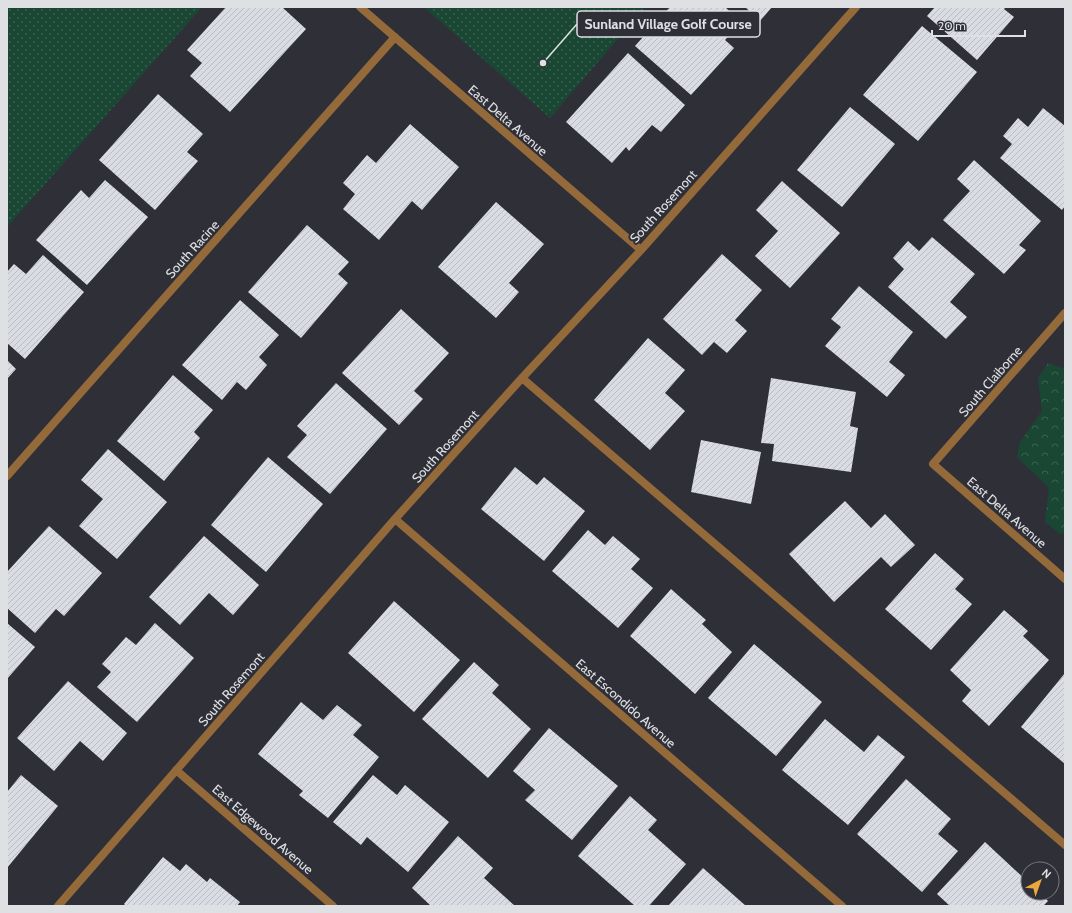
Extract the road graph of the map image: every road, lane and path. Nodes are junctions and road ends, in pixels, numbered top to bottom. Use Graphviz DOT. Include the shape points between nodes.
graph roads {
  1 [pos="360,7"];
  2 [pos="856,7"];
  3 [pos="395,37"];
  4 [pos="641,250"];
  5 [pos="1065,313"];
  6 [pos="522,378"];
  7 [pos="933,464"];
  8 [pos="7,476"];
  9 [pos="395,519"];
  10 [pos="1065,579"];
  11 [pos="176,770"];
  12 [pos="1065,845"];
  13 [pos="58,906"];
  14 [pos="334,906"];
  15 [pos="842,906"];
  1 -- 3 [label="street, East Delta Avenue"];
  2 -- 4 [label="street, South Rosemont"];
  3 -- 4 [label="street, East Delta Avenue"];
  3 -- 8 [label="street, South Racine"];
  4 -- 6 [label="street, South Rosemont"];
  5 -- 7 [label="street, South Claiborne"];
  6 -- 9 [label="street, South Rosemont"];
  6 -- 12 [label="street"];
  7 -- 10 [label="street, East Delta Avenue"];
  9 -- 11 [label="street, South Rosemont"];
  9 -- 15 [label="street, East Escondido Avenue"];
  11 -- 13 [label="street, South Rosemont"];
  11 -- 14 [label="street, East Edgewood Avenue"];
}
